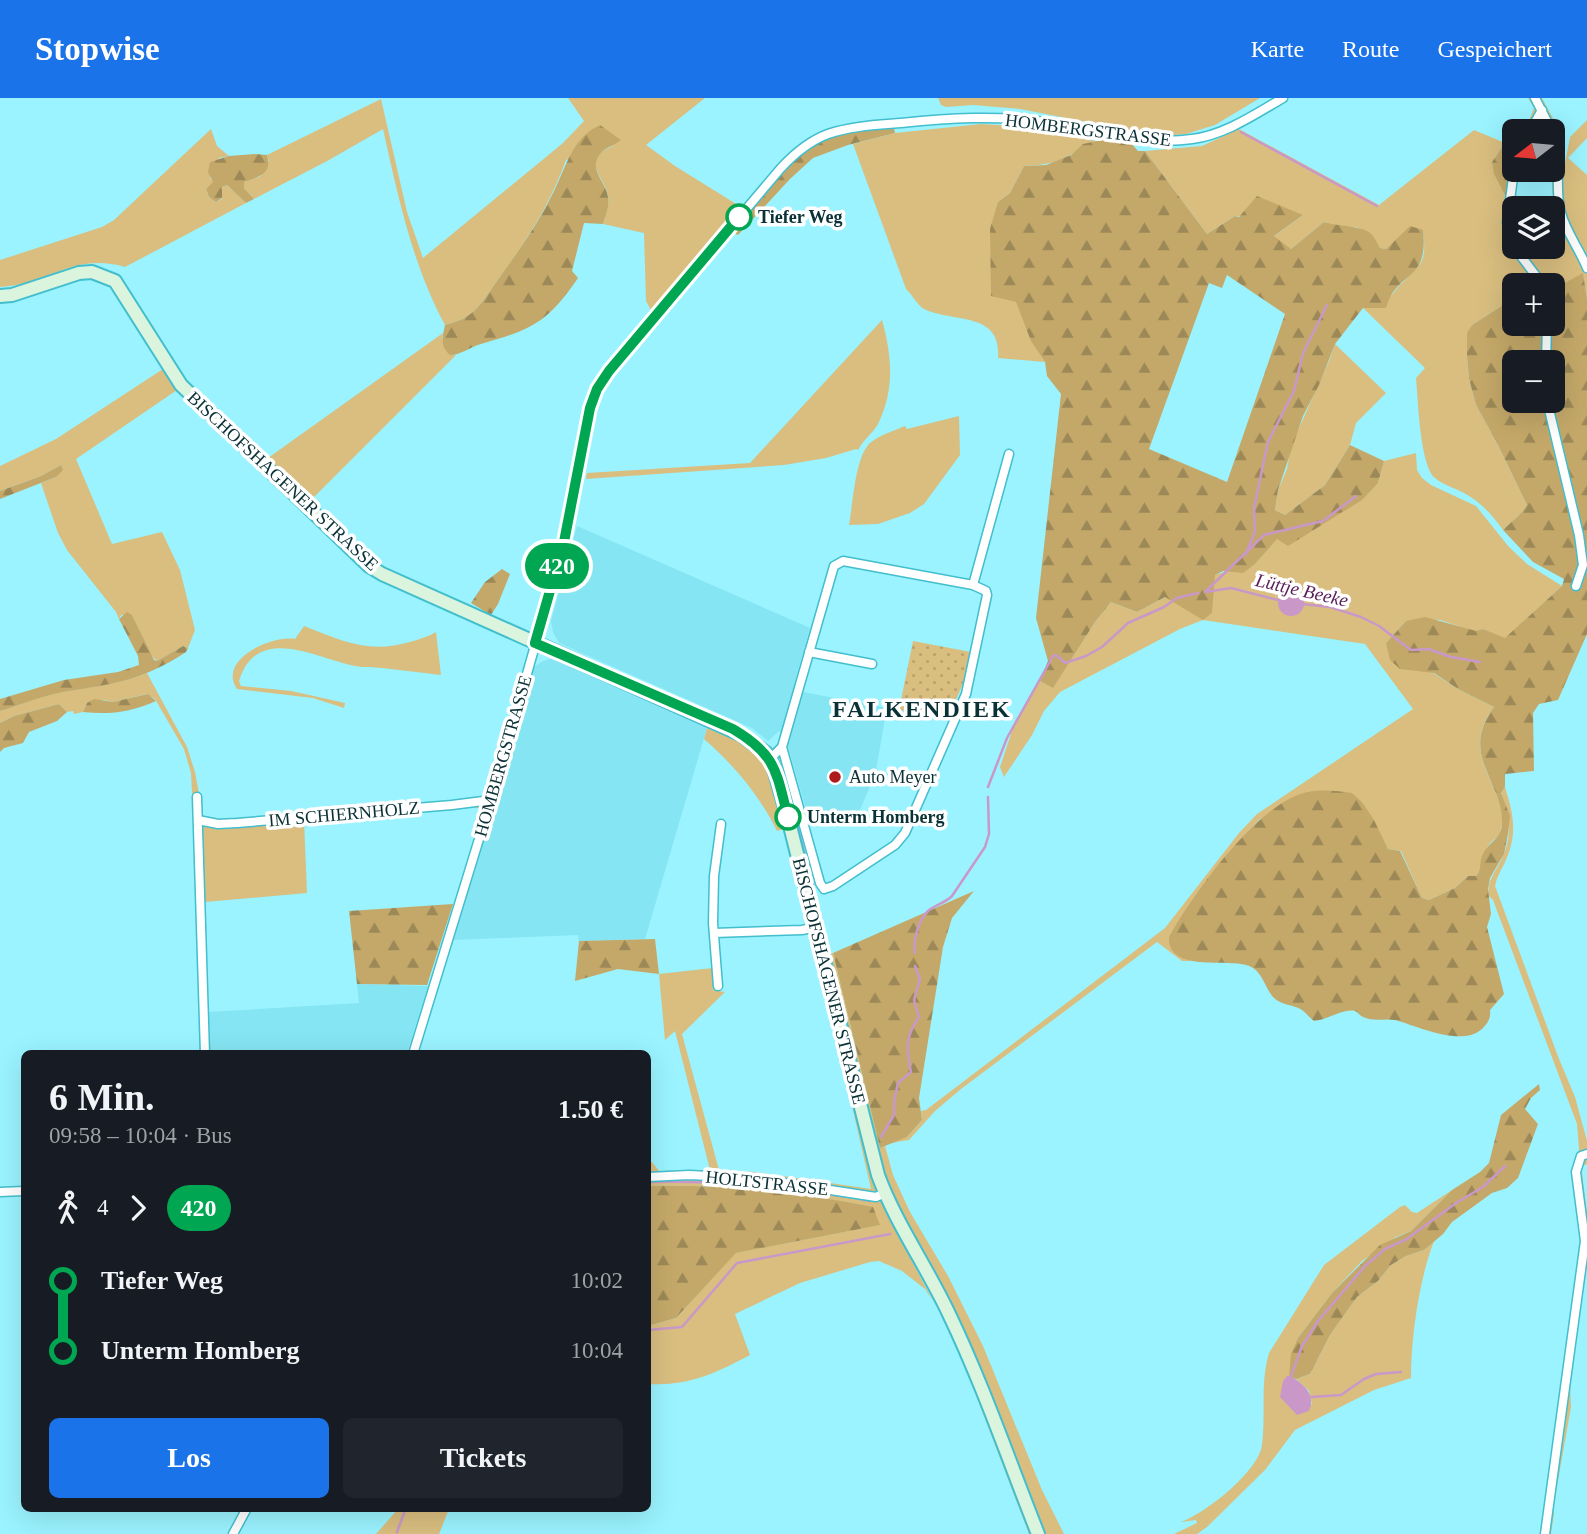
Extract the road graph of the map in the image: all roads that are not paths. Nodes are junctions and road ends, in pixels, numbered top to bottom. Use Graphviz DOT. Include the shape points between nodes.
graph roads {
  1 [pos="1283,98"];
  2 [pos="1535,98"];
  3 [pos="1542,110"];
  4 [pos="1537,119"];
  5 [pos="1546,119"];
  6 [pos="1556,182"];
  7 [pos="1587,268"];
  8 [pos="0,296"];
  9 [pos="1550,413"];
  10 [pos="1010,454"];
  11 [pos="973,585"];
  12 [pos="1576,586"];
  13 [pos="535,643"];
  14 [pos="809,652"];
  15 [pos="872,664"];
  16 [pos="782,747"];
  17 [pos="770,759"];
  18 [pos="197,797"];
  19 [pos="491,800"];
  20 [pos="198,820"];
  21 [pos="721,824"];
  22 [pos="817,927"];
  23 [pos="714,933"];
  24 [pos="718,986"];
  25 [pos="205,1050"];
  26 [pos="414,1050"];
  27 [pos="1586,1154"];
  28 [pos="651,1177"];
  29 [pos="21,1191"];
  30 [pos="0,1192"];
  31 [pos="885,1193"];
  32 [pos="245,1512"];
  33 [pos="233,1534"];
  34 [pos="1038,1534"];
  35 [pos="1545,1534"];
  1 -- 13 [label="street, HOMBERGSTRASSE" via="1224,130 1187,140 984,118 852,128 807,144 732,225 597,389 564,542"];
  2 -- 3 [label="street"];
  3 -- 4 [label="street"];
  3 -- 5 [label="street"];
  6 -- 7 [label="street" via="1561,214"];
  8 -- 13 [label="street, BISCHOFSHAGENER STRASSE" via="79,273 92,272 115,281 181,385 358,556 382,574"];
  9 -- 12 [label="street" via="1579,535 1583,565"];
  10 -- 11 [label="street"];
  11 -- 14 [label="street" via="838,562"];
  11 -- 16 [label="street" via="987,595 970,682 905,833 895,845 827,889 820,883"];
  13 -- 17 [label="street, BISCHOFSHAGENER STRASSE" via="733,729"];
  13 -- 19 [label="street, HOMBERGSTRASSE"];
  14 -- 15 [label="street"];
  14 -- 16 [label="street"];
  16 -- 17 [label="street"];
  17 -- 22 [label="street, BISCHOFSHAGENER STRASSE"];
  18 -- 20 [label="street"];
  19 -- 20 [label="street, IM SCHIERNHOLZ" via="237,823"];
  19 -- 26 [label="street, HOMBERGSTRASSE"];
  20 -- 25 [label="street"];
  21 -- 23 [label="street" via="714,876"];
  22 -- 23 [label="street"];
  22 -- 31 [label="street, BISCHOFSHAGENER STRASSE" via="869,1146"];
  23 -- 24 [label="street"];
  27 -- 35 [label="street" via="1576,1172 1585,1241"];
  28 -- 31 [label="street, HOLTSTRASSE" via="752,1178 876,1197"];
  29 -- 30 [label="street"];
  31 -- 34 [label="street, BISCHOFSHAGENER STRASSE" via="963,1345"];
  32 -- 33 [label="street"];
}
